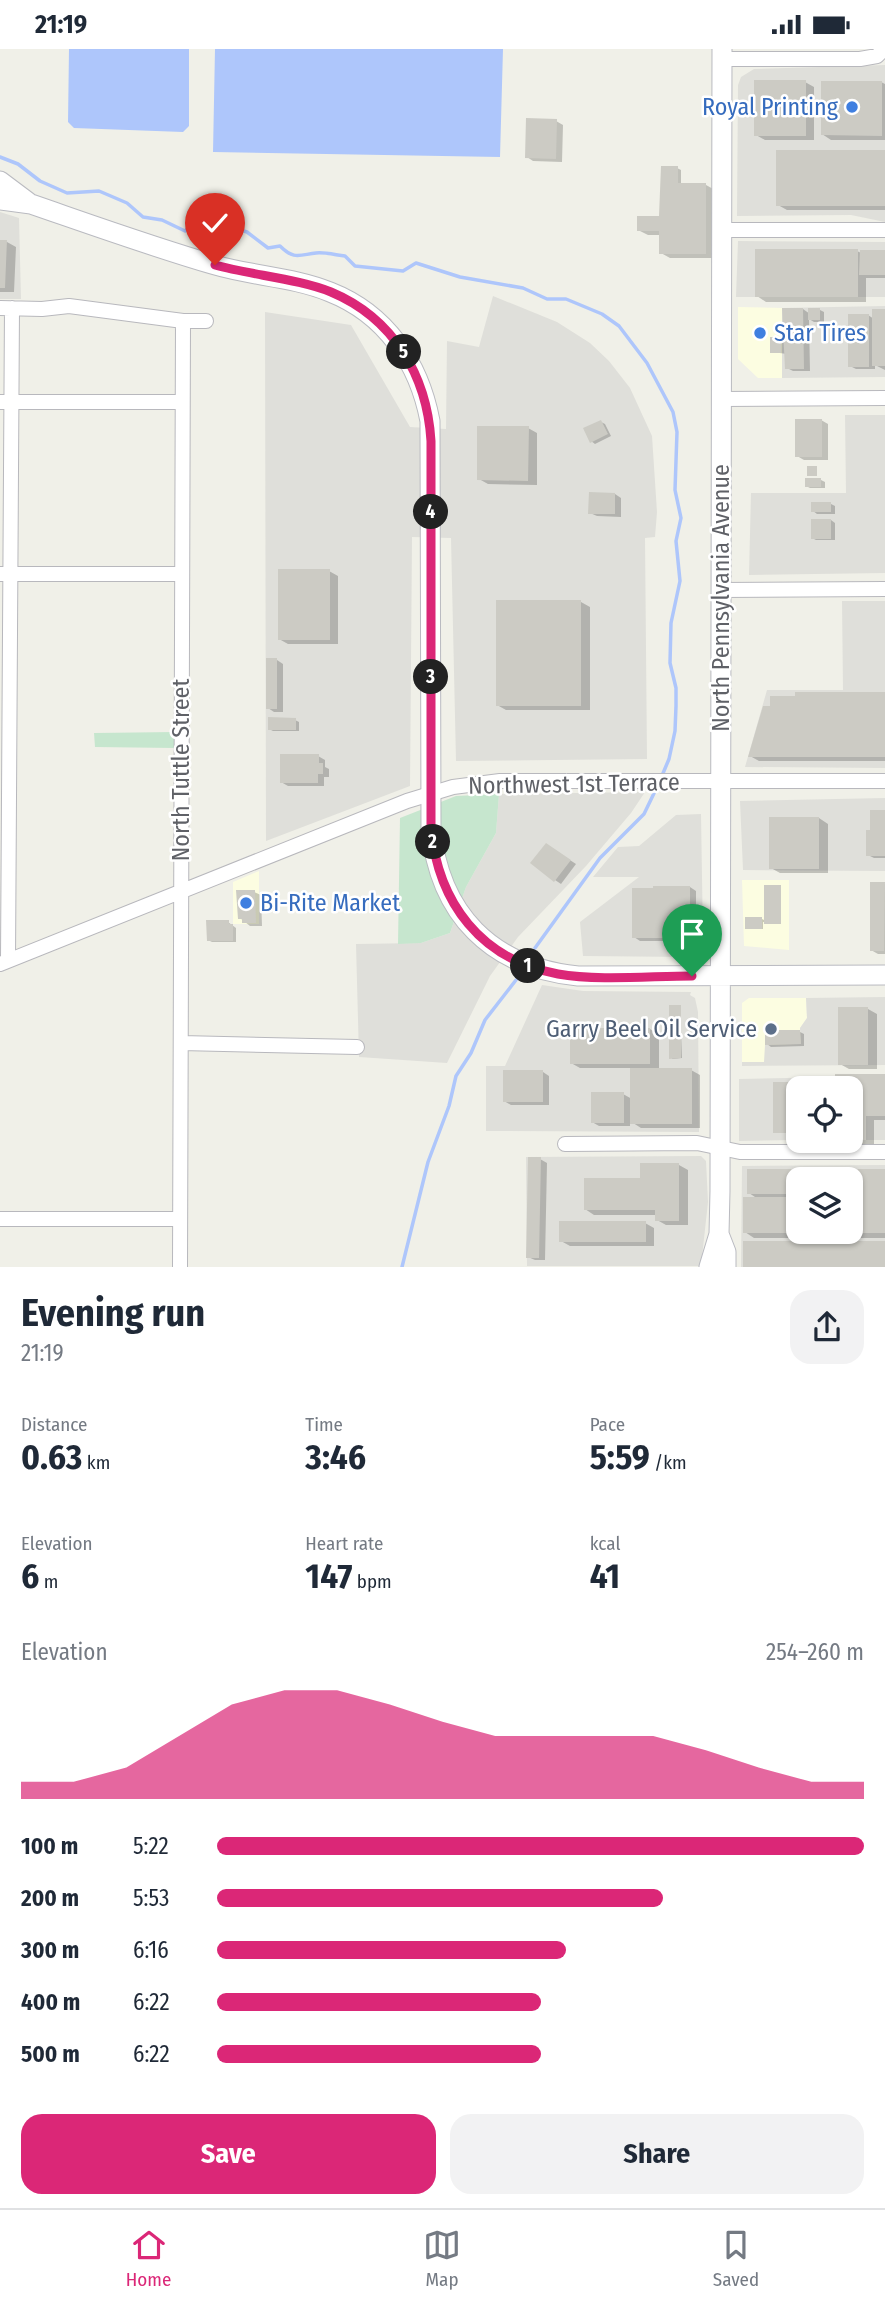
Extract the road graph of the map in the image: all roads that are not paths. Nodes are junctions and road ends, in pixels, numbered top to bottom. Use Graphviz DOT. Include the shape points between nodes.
graph roads {
  1 [pos="884,49"];
  2 [pos="722,54"];
  3 [pos="0,181"];
  4 [pos="0,200"];
  5 [pos="32,204"];
  6 [pos="721,230"];
  7 [pos="885,230"];
  8 [pos="6,308"];
  9 [pos="183,321"];
  10 [pos="206,321"];
  11 [pos="885,398"];
  12 [pos="721,399"];
  13 [pos="6,402"];
  14 [pos="182,403"];
  15 [pos="5,573"];
  16 [pos="182,574"];
  17 [pos="885,589"];
  18 [pos="720,590"];
  19 [pos="4,744"];
  20 [pos="885,781"];
  21 [pos="720,782"];
  22 [pos="431,793"];
  23 [pos="181,892"];
  24 [pos="4,915"];
  25 [pos="4,962"];
  26 [pos="720,975"];
  27 [pos="885,975"];
  28 [pos="181,1043"];
  29 [pos="357,1047"];
  30 [pos="565,1144"];
  31 [pos="720,1147"];
  32 [pos="885,1152"];
  33 [pos="0,1219"];
  34 [pos="180,1219"];
  35 [pos="719,1234"];
  36 [pos="180,1266"];
  37 [pos="709,1266"];
  38 [pos="726,1266"];
  1 -- 2 [label="street" via="877,56 860,59"];
  2 -- 6 [label="main road, North Pennsylvania Avenue"];
  3 -- 5 [label="main road"];
  4 -- 5 [label="main road"];
  5 -- 22 [label="main road" via="215,265 330,291 375,319 402,349 421,384 430,421"];
  6 -- 7 [label="street"];
  6 -- 12 [label="main road, North Pennsylvania Avenue"];
  8 -- 9 [label="street" via="69,306"];
  8 -- 13 [label="street"];
  9 -- 10 [label="street"];
  9 -- 14 [label="street, North Tuttle Street"];
  11 -- 12 [label="street"];
  12 -- 18 [label="main road, North Pennsylvania Avenue"];
  13 -- 14 [label="street"];
  13 -- 15 [label="street"];
  14 -- 16 [label="street, North Tuttle Street"];
  15 -- 16 [label="street"];
  15 -- 19 [label="street"];
  16 -- 23 [label="street, North Tuttle Street"];
  17 -- 18 [label="street"];
  18 -- 21 [label="main road, North Pennsylvania Avenue"];
  19 -- 24 [label="street"];
  20 -- 21 [label="street, Northwest 1st Terrace"];
  21 -- 22 [label="street, Northwest 1st Terrace" via="499,781"];
  21 -- 26 [label="main road, North Pennsylvania Avenue"];
  22 -- 23 [label="street, Northwest 1st Terrace"];
  22 -- 26 [label="main road" via="433,850 446,892 467,923 497,950 528,966 569,975"];
  23 -- 25 [label="street, Northwest 1st Terrace"];
  23 -- 28 [label="street, North Tuttle Street"];
  24 -- 25 [label="street"];
  26 -- 27 [label="main road"];
  26 -- 31 [label="main road, North Pennsylvania Avenue"];
  28 -- 29 [label="street"];
  28 -- 34 [label="street, North Tuttle Street"];
  30 -- 31 [label="street" via="698,1143"];
  31 -- 32 [label="street" via="740,1153"];
  31 -- 35 [label="main road, North Pennsylvania Avenue"];
  33 -- 34 [label="street"];
  34 -- 36 [label="street, North Tuttle Street"];
  35 -- 37 [label="main road"];
  35 -- 38 [label="main road"];
}
